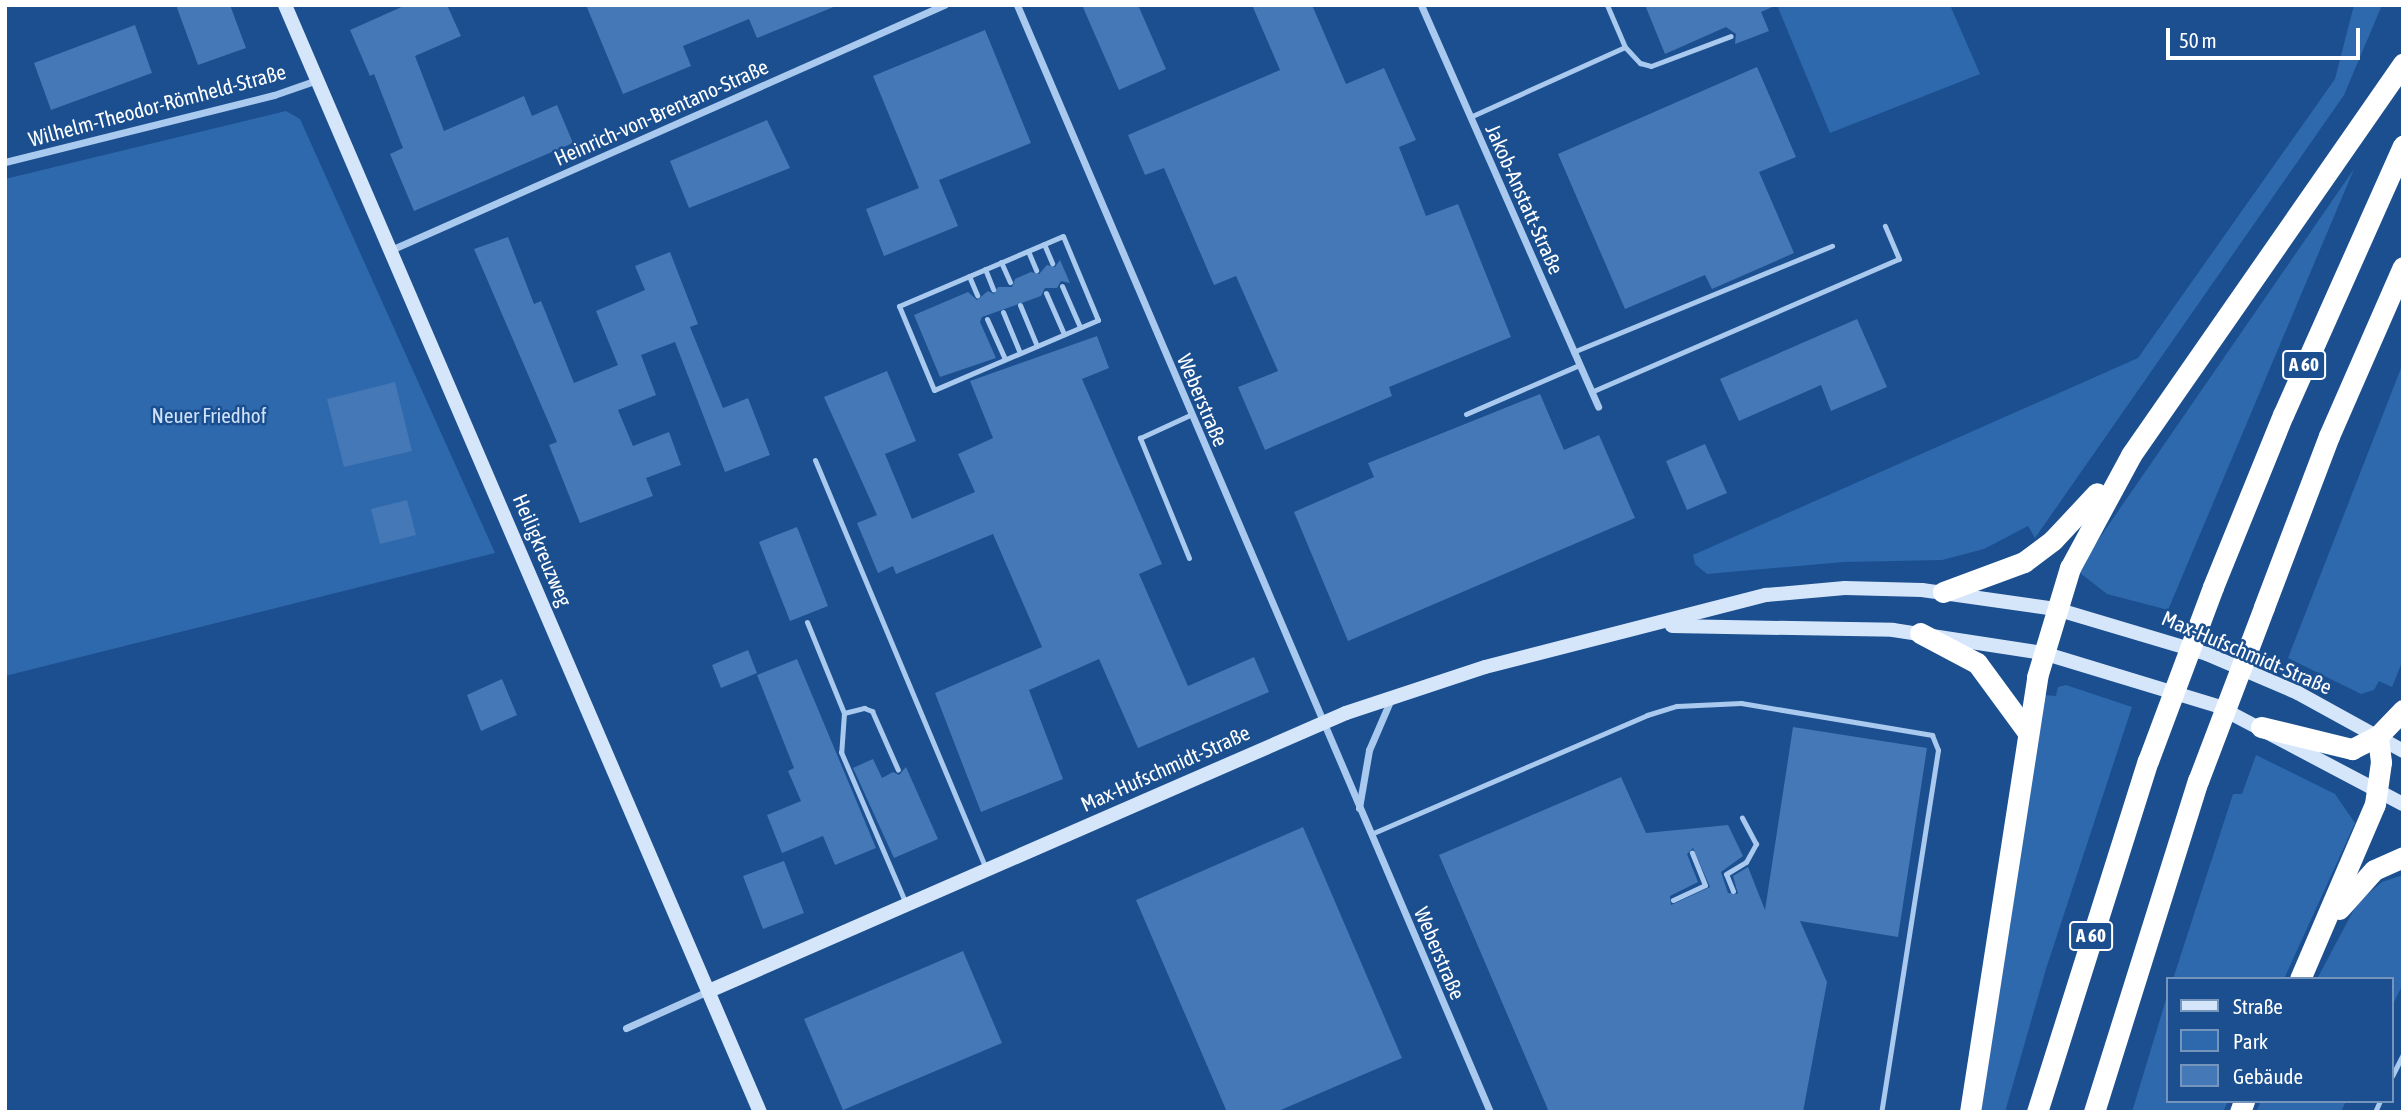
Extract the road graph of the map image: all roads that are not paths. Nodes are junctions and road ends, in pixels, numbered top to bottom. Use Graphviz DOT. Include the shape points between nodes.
graph roads {
  1 [pos="285,5"];
  2 [pos="944,5"];
  3 [pos="1017,5"];
  4 [pos="1421,5"];
  5 [pos="1607,5"];
  6 [pos="1731,36"];
  7 [pos="1625,47"];
  8 [pos="2403,63"];
  9 [pos="317,80"];
  10 [pos="1470,117"];
  11 [pos="2403,145"];
  12 [pos="5,162"];
  13 [pos="1885,226"];
  14 [pos="1044,244"];
  15 [pos="1832,246"];
  16 [pos="393,249"];
  17 [pos="1028,251"];
  18 [pos="1001,262"];
  19 [pos="1052,263"];
  20 [pos="2403,267"];
  21 [pos="985,269"];
  22 [pos="1036,270"];
  23 [pos="969,276"];
  24 [pos="1010,282"];
  25 [pos="1062,286"];
  26 [pos="993,289"];
  27 [pos="1046,293"];
  28 [pos="977,295"];
  29 [pos="1020,305"];
  30 [pos="1003,312"];
  31 [pos="987,319"];
  32 [pos="1080,327"];
  33 [pos="1064,334"];
  34 [pos="1037,345"];
  35 [pos="1573,352"];
  36 [pos="1020,353"];
  37 [pos="1004,359"];
  38 [pos="1579,365"];
  39 [pos="1591,392"];
  40 [pos="1598,407"];
  41 [pos="1466,414"];
  42 [pos="1191,415"];
  43 [pos="2131,455"];
  44 [pos="815,460"];
  45 [pos="1189,558"];
  46 [pos="1943,592"];
  47 [pos="2056,609"];
  48 [pos="807,622"];
  49 [pos="1653,627"];
  50 [pos="1920,633"];
  51 [pos="2043,653"];
  52 [pos="1392,697"];
  53 [pos="2403,710"];
  54 [pos="845,713"];
  55 [pos="1322,723"];
  56 [pos="2261,727"];
  57 [pos="2027,731"];
  58 [pos="2378,736"];
  59 [pos="2403,751"];
  60 [pos="898,770"];
  61 [pos="2378,791"];
  62 [pos="2403,804"];
  63 [pos="1359,808"];
  64 [pos="1742,818"];
  65 [pos="1370,834"];
  66 [pos="1692,853"];
  67 [pos="2403,857"];
  68 [pos="986,868"];
  69 [pos="1733,891"];
  70 [pos="1673,900"];
  71 [pos="906,904"];
  72 [pos="2318,940"];
  73 [pos="2301,977"];
  74 [pos="709,991"];
  75 [pos="626,1028"];
  76 [pos="2403,1054"];
  77 [pos="2394,1072"];
  78 [pos="760,1112"];
  79 [pos="1490,1112"];
  80 [pos="1881,1112"];
  81 [pos="1970,1112"];
  82 [pos="2037,1112"];
  83 [pos="2094,1112"];
  1 -- 9 [label="street, Heiligkreuzweg"];
  2 -- 16 [label="street, Heinrich-von-Brentano-Straße"];
  3 -- 42 [label="street, Weberstraße"];
  4 -- 10 [label="street, Jakob-Anstatt-Straße"];
  5 -- 7 [label="lane"];
  6 -- 7 [label="lane" via="1651,66"];
  7 -- 10 [label="lane"];
  8 -- 43 [label="highway"];
  9 -- 12 [label="street, Wilhelm-Theodor-Römheld-Straße" via="274,95"];
  9 -- 16 [label="street, Heiligkreuzweg"];
  10 -- 35 [label="street, Jakob-Anstatt-Straße"];
  11 -- 82 [label="highway, A 60, bridge" via="2293,391 2213,587 2148,761"];
  13 -- 39 [label="lane" via="1899,259"];
  14 -- 17 [label="lane"];
  14 -- 19 [label="lane"];
  14 -- 32 [label="lane" via="1063,236 1098,320"];
  15 -- 35 [label="lane"];
  16 -- 74 [label="street, Heiligkreuzweg"];
  17 -- 18 [label="lane"];
  17 -- 22 [label="lane"];
  18 -- 21 [label="lane"];
  18 -- 24 [label="lane"];
  20 -- 83 [label="highway, A 60, bridge" via="2329,436 2198,781"];
  21 -- 23 [label="lane"];
  21 -- 26 [label="lane"];
  23 -- 28 [label="lane"];
  23 -- 37 [label="lane" via="899,306 934,390"];
  25 -- 32 [label="lane"];
  27 -- 33 [label="lane"];
  29 -- 34 [label="lane"];
  30 -- 36 [label="lane"];
  31 -- 37 [label="lane"];
  32 -- 33 [label="lane"];
  33 -- 34 [label="lane"];
  34 -- 36 [label="lane"];
  35 -- 38 [label="street, Jakob-Anstatt-Straße"];
  36 -- 37 [label="lane"];
  38 -- 39 [label="street, Jakob-Anstatt-Straße"];
  38 -- 41 [label="lane"];
  39 -- 40 [label="street, Jakob-Anstatt-Straße"];
  42 -- 45 [label="lane" via="1140,438"];
  42 -- 55 [label="street, Weberstraße"];
  43 -- 46 [label="highway" via="2038,552 2009,569"];
  43 -- 47 [label="highway" via="2091,522"];
  44 -- 68 [label="lane"];
  46 -- 47 [label="street, Max-Hufschmidt-Straße"];
  46 -- 49 [label="street, Max-Hufschmidt-Straße" via="1799,591 1734,602"];
  47 -- 51 [label="highway"];
  47 -- 58 [label="street, Max-Hufschmidt-Straße" via="2207,654 2298,693"];
  48 -- 54 [label="lane"];
  49 -- 50 [label="street, Max-Hufschmidt-Straße" via="1809,626"];
  49 -- 52 [label="street, Max-Hufschmidt-Straße" via="1559,647"];
  50 -- 51 [label="street, Max-Hufschmidt-Straße"];
  50 -- 57 [label="highway" via="1977,663"];
  51 -- 56 [label="street, Max-Hufschmidt-Straße" via="2175,690"];
  51 -- 57 [label="highway"];
  52 -- 55 [label="street, Max-Hufschmidt-Straße"];
  52 -- 63 [label="street" via="1369,750"];
  53 -- 58 [label="highway"];
  54 -- 60 [label="lane" via="864,708 872,711"];
  54 -- 71 [label="lane" via="841,752"];
  55 -- 63 [label="street, Weberstraße"];
  55 -- 68 [label="street, Max-Hufschmidt-Straße"];
  56 -- 58 [label="highway" via="2345,749"];
  56 -- 61 [label="street, Max-Hufschmidt-Straße"];
  57 -- 81 [label="highway"];
  58 -- 59 [label="street, Max-Hufschmidt-Straße"];
  58 -- 61 [label="highway"];
  61 -- 62 [label="street, Max-Hufschmidt-Straße"];
  61 -- 72 [label="highway"];
  63 -- 65 [label="street, Weberstraße"];
  64 -- 69 [label="lane" via="1756,844 1746,862 1726,874"];
  65 -- 79 [label="street, Weberstraße"];
  65 -- 80 [label="lane" via="1677,706 1741,703 1932,735 1938,750"];
  66 -- 70 [label="lane" via="1705,885"];
  67 -- 72 [label="highway" via="2365,878"];
  68 -- 71 [label="street, Max-Hufschmidt-Straße"];
  71 -- 74 [label="street, Max-Hufschmidt-Straße"];
  72 -- 73 [label="highway"];
  74 -- 75 [label="street"];
  74 -- 78 [label="street, Heiligkreuzweg"];
  76 -- 77 [label="lane"];
}
